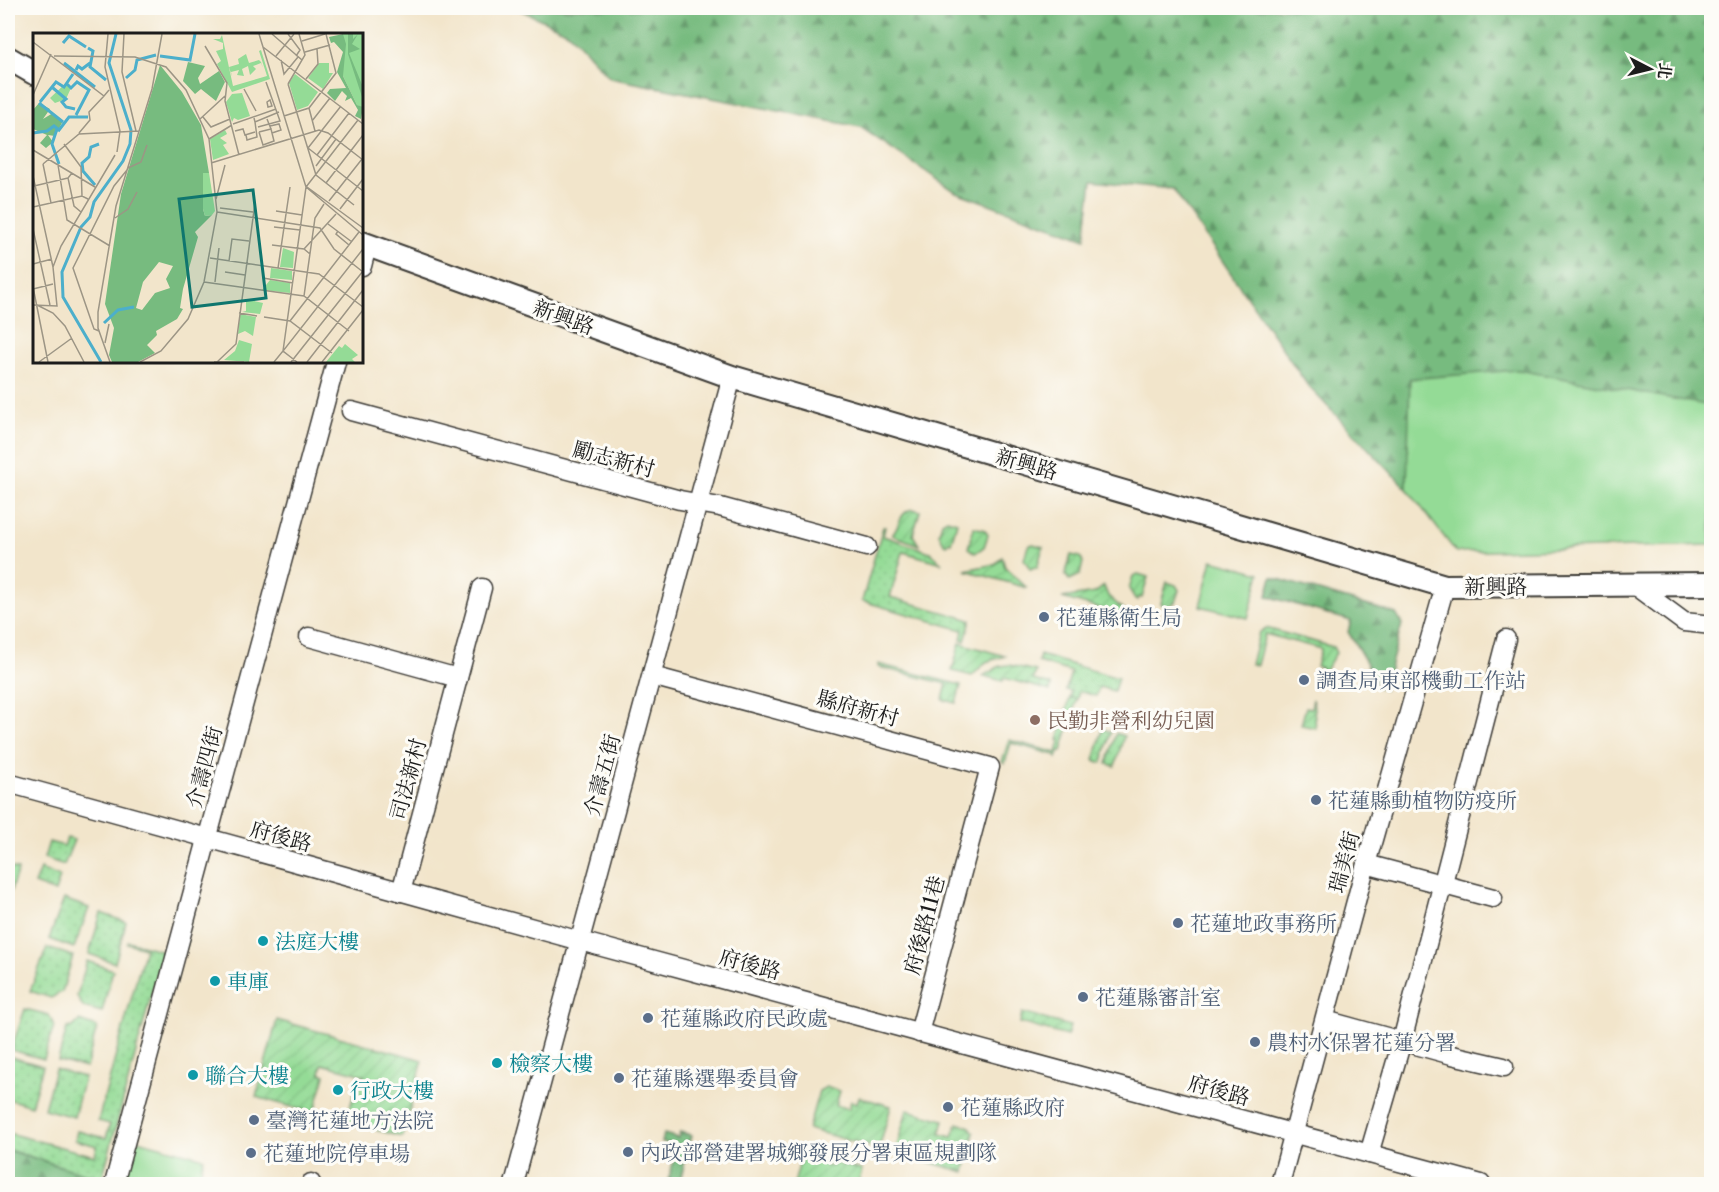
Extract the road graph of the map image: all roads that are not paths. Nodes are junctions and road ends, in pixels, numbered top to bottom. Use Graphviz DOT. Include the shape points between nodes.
graph roads {
  1 [pos="8,58"];
  2 [pos="33,72"];
  3 [pos="363,252"];
  4 [pos="336,363"];
  5 [pos="732,377"];
  6 [pos="351,411"];
  7 [pos="698,503"];
  8 [pos="867,547"];
  9 [pos="1712,584"];
  10 [pos="1634,585"];
  11 [pos="1445,586"];
  12 [pos="482,588"];
  13 [pos="1712,625"];
  14 [pos="309,637"];
  15 [pos="1506,639"];
  16 [pos="652,676"];
  17 [pos="458,678"];
  18 [pos="8,783"];
  19 [pos="973,830"];
  20 [pos="208,839"];
  21 [pos="1366,864"];
  22 [pos="1442,884"];
  23 [pos="400,892"];
  24 [pos="1493,898"];
  25 [pos="580,942"];
  26 [pos="1325,1020"];
  27 [pos="918,1033"];
  28 [pos="1402,1041"];
  29 [pos="1504,1067"];
  30 [pos="1294,1134"];
  31 [pos="1369,1154"];
  32 [pos="114,1185"];
  33 [pos="514,1185"];
  34 [pos="1280,1185"];
  35 [pos="1481,1185"];
  1 -- 2 [label="street"];
  3 -- 5 [label="street, 新興路"];
  4 -- 20 [label="street, 介壽四街"];
  5 -- 7 [label="street, 介壽五街"];
  5 -- 11 [label="street, 新興路"];
  6 -- 7 [label="street, 勵志新村"];
  7 -- 8 [label="street, 勵志新村"];
  7 -- 16 [label="street, 介壽五街"];
  9 -- 10 [label="street, 新興路"];
  10 -- 11 [label="street, 新興路"];
  10 -- 13 [label="street" via="1684,622"];
  11 -- 21 [label="street, 瑞美街"];
  12 -- 17 [label="street, 司法新村"];
  14 -- 17 [label="street"];
  15 -- 22 [label="street"];
  16 -- 19 [label="street, 縣府新村" via="990,767"];
  16 -- 25 [label="street, 介壽五街"];
  17 -- 23 [label="street, 司法新村"];
  18 -- 20 [label="street, 府後路"];
  19 -- 27 [label="street, 府後路11巷"];
  20 -- 23 [label="street, 府後路"];
  20 -- 32 [label="street, 介壽四街"];
  21 -- 22 [label="street"];
  21 -- 26 [label="street, 瑞美街"];
  22 -- 24 [label="street"];
  22 -- 28 [label="street"];
  23 -- 25 [label="street, 府後路"];
  25 -- 27 [label="street, 府後路"];
  25 -- 33 [label="street, 介壽五街"];
  26 -- 28 [label="street"];
  26 -- 30 [label="street, 瑞美街"];
  27 -- 30 [label="street, 府後路"];
  28 -- 29 [label="street"];
  28 -- 31 [label="street"];
  30 -- 31 [label="street, 府後路"];
  30 -- 34 [label="street, 瑞美街"];
  31 -- 35 [label="street, 府後路"];
}
